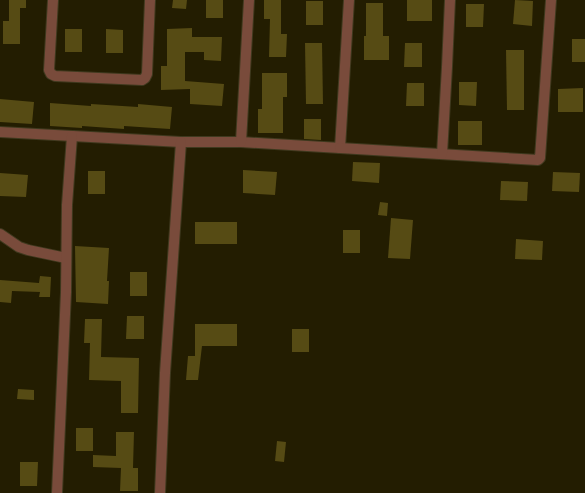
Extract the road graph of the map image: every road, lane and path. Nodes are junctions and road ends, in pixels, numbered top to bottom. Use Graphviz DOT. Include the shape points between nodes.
graph roads {
  1 [pos="53,0"];
  2 [pos="150,0"];
  3 [pos="249,0"];
  4 [pos="349,0"];
  5 [pos="450,0"];
  6 [pos="551,0"];
  7 [pos="0,132"];
  8 [pos="72,136"];
  9 [pos="181,142"];
  10 [pos="241,142"];
  11 [pos="340,148"];
  12 [pos="442,154"];
  13 [pos="0,234"];
  14 [pos="66,258"];
  15 [pos="57,493"];
  16 [pos="160,493"];
  1 -- 2 [label="street" via="49,70 51,74 142,80 147,74"];
  3 -- 10 [label="street"];
  4 -- 11 [label="street"];
  5 -- 12 [label="street"];
  6 -- 12 [label="street" via="540,158 538,160"];
  7 -- 8 [label="street"];
  8 -- 9 [label="street"];
  8 -- 14 [label="street"];
  9 -- 10 [label="street"];
  9 -- 16 [label="street" via="165,373"];
  10 -- 11 [label="street"];
  11 -- 12 [label="street"];
  13 -- 14 [label="street" via="28,250"];
  14 -- 15 [label="street"];
}
